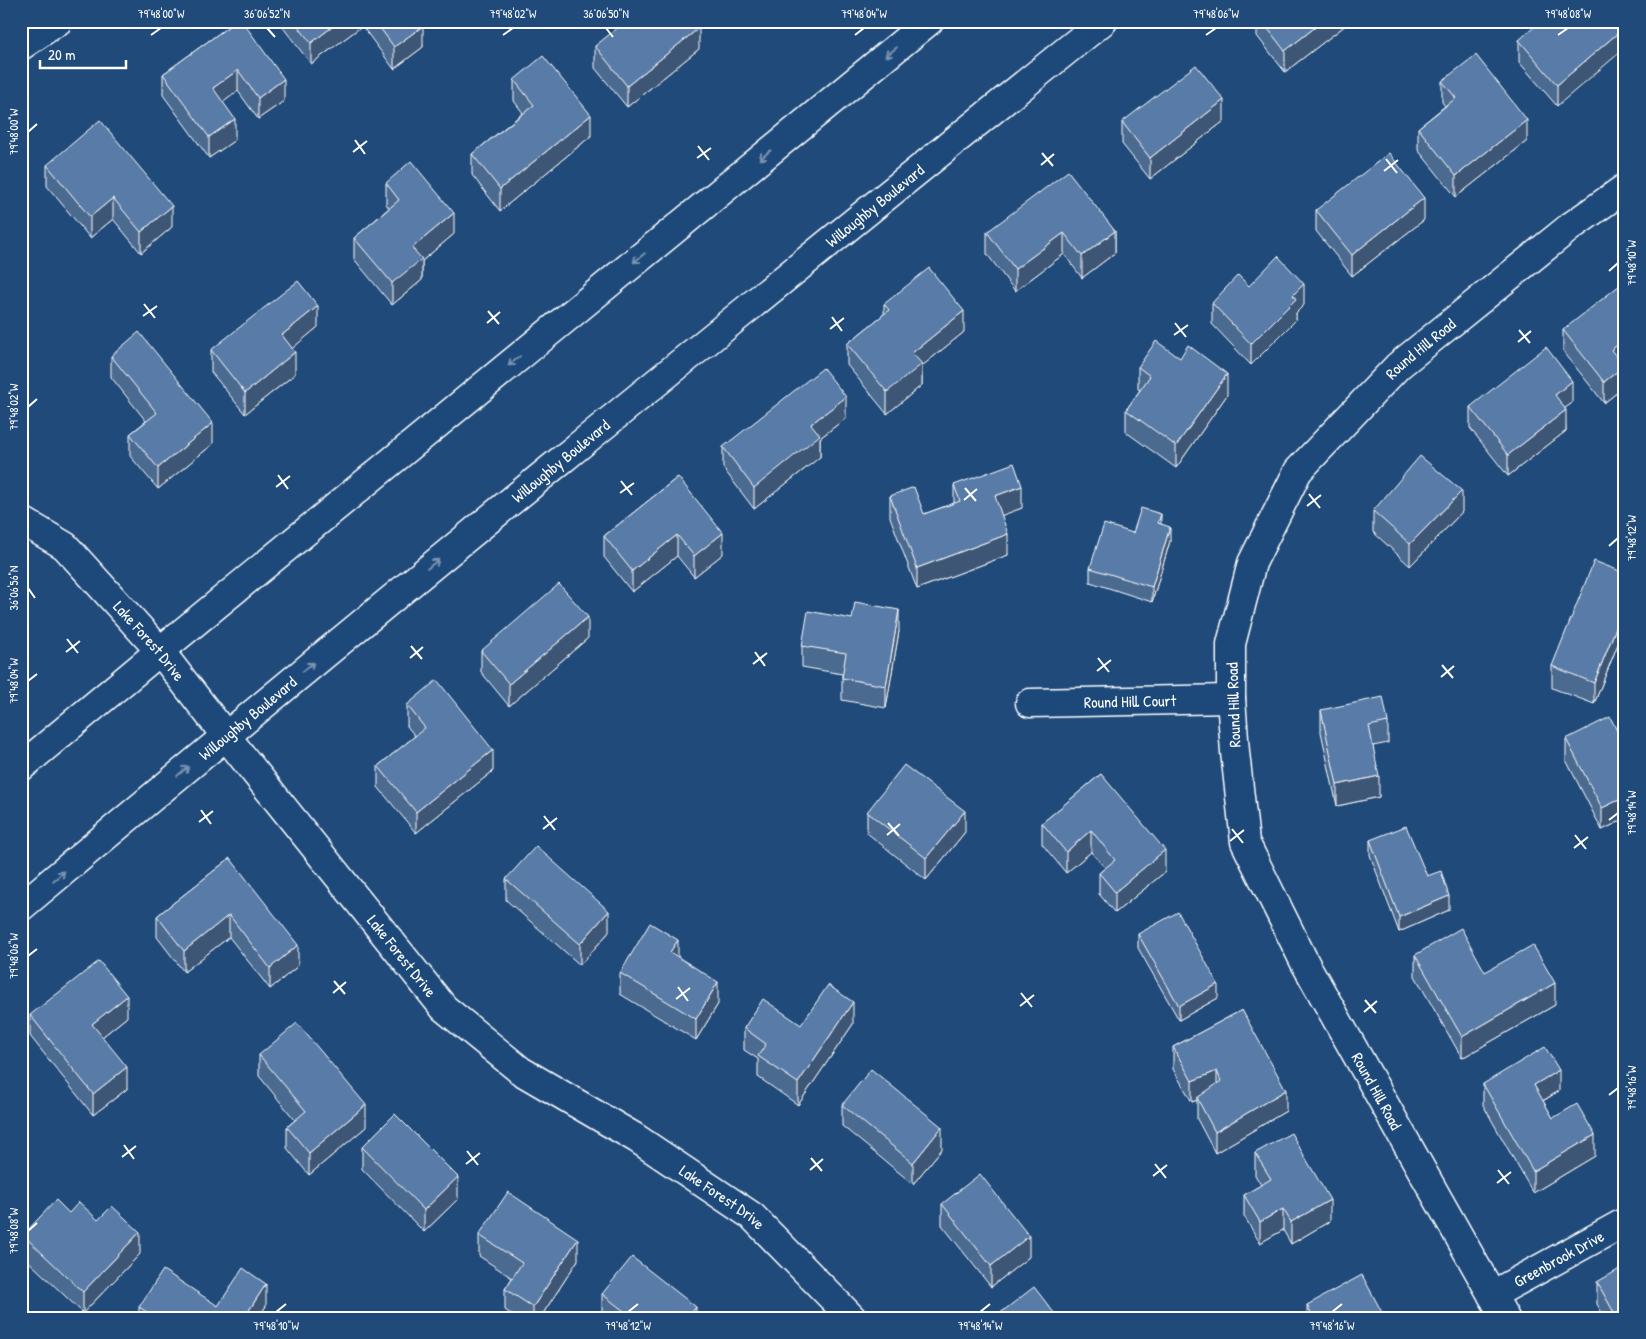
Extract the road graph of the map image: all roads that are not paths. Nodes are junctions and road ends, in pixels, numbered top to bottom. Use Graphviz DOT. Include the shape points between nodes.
graph roads {
  1 [pos="58,21"];
  2 [pos="929,21"];
  3 [pos="1104,21"];
  4 [pos="21,46"];
  5 [pos="1625,188"];
  6 [pos="21,520"];
  7 [pos="160,650"];
  8 [pos="1231,699"];
  9 [pos="1030,703"];
  10 [pos="225,735"];
  11 [pos="21,767"];
  12 [pos="21,907"];
  13 [pos="1625,1222"];
  14 [pos="1499,1306"];
  15 [pos="852,1318"];
  1 -- 4 [label="street"];
  2 -- 7 [label="street, one-way"];
  10 -- 3 [label="street, Willoughby Boulevard, one-way"];
  5 -- 8 [label="street, Round Hill Road" via="1570,227 1398,366 1298,471 1252,563 1231,644"];
  6 -- 7 [label="street, Lake Forest Drive" via="65,546"];
  7 -- 10 [label="street, Lake Forest Drive"];
  7 -- 11 [label="street"];
  8 -- 9 [label="street, Round Hill Court"];
  8 -- 14 [label="street, Round Hill Road" via="1244,842 1305,963"];
  12 -- 10 [label="street, Willoughby Boulevard, one-way"];
  10 -- 15 [label="street, Lake Forest Drive" via="444,1008 521,1071 636,1138 752,1216"];
  13 -- 14 [label="street, Greenbrook Drive"];
}
